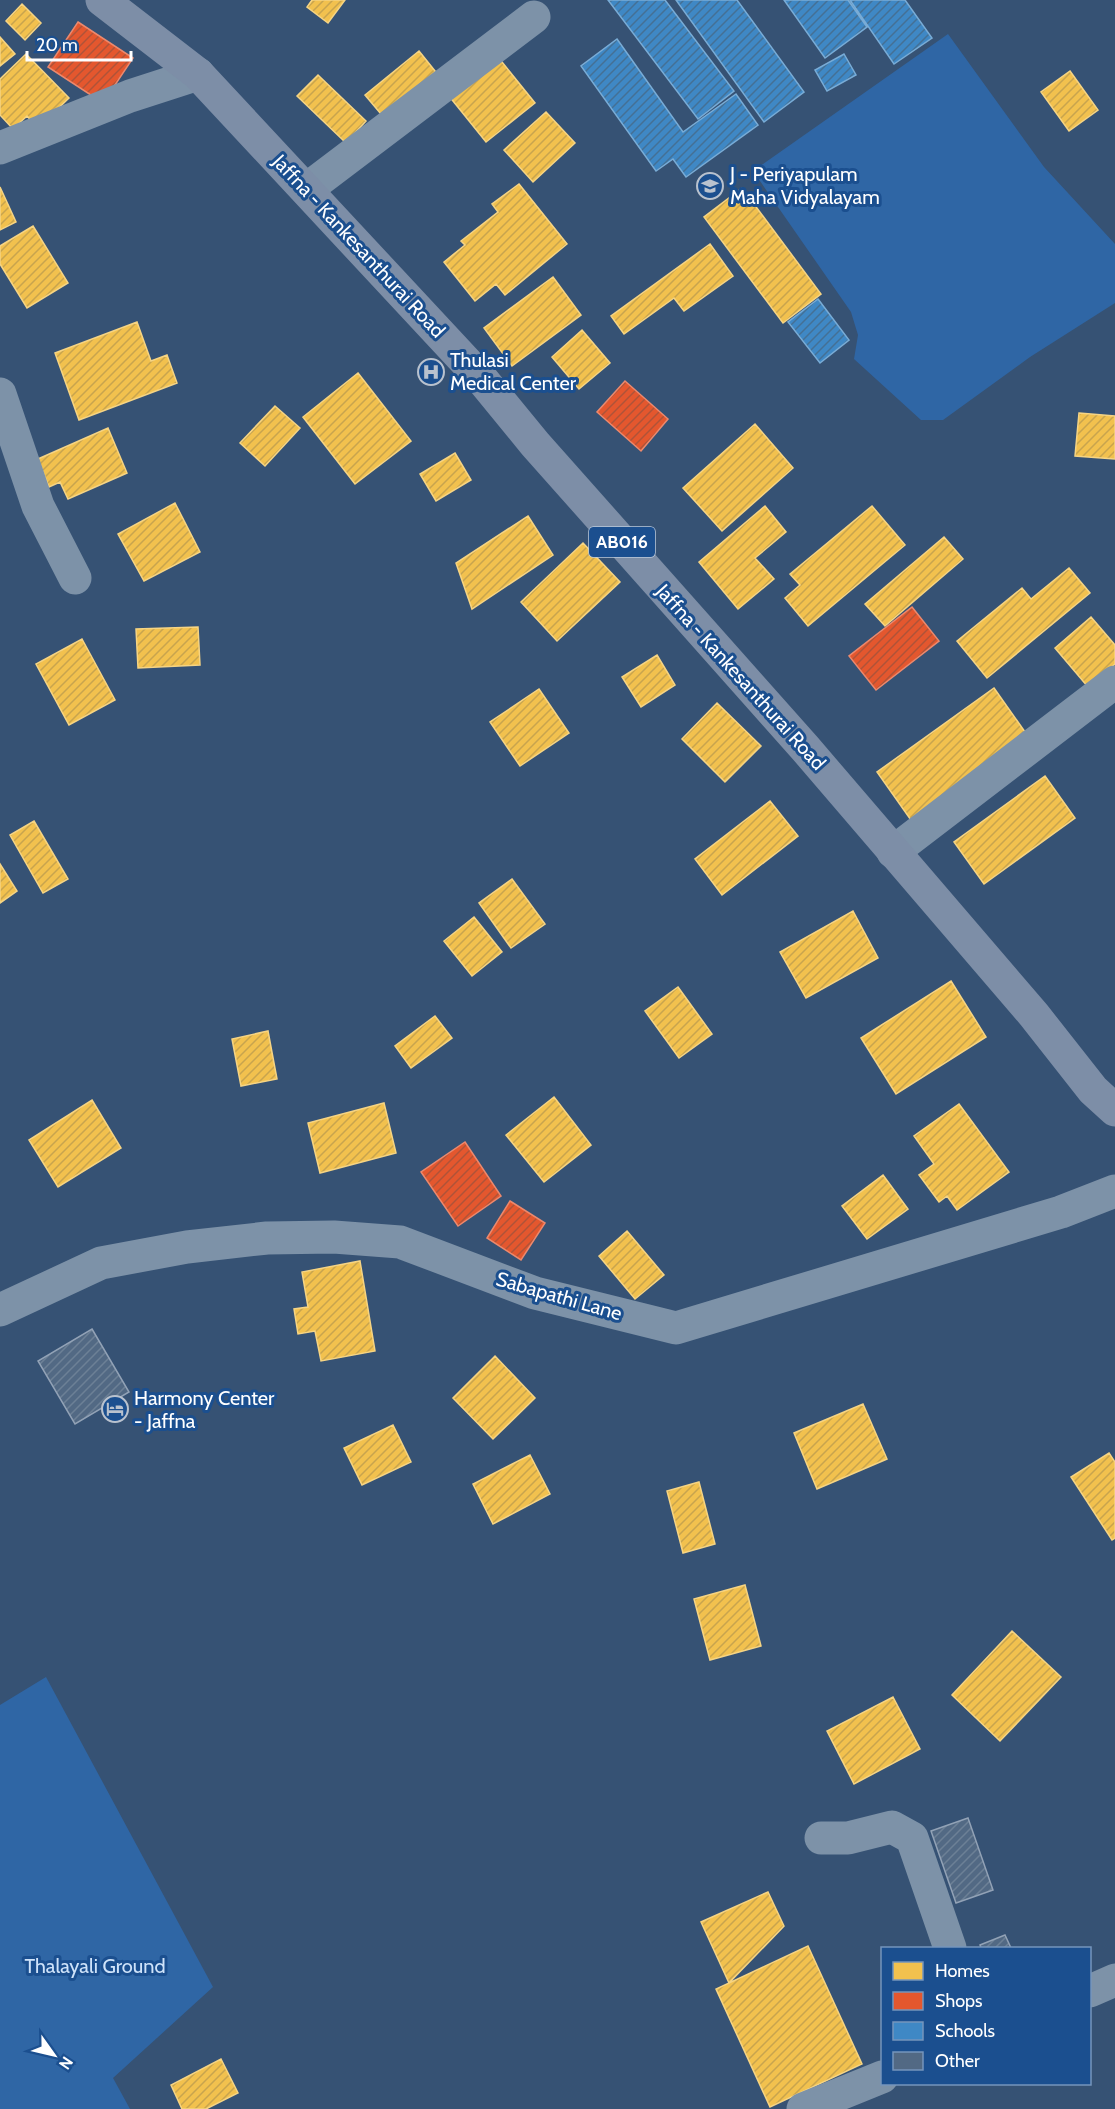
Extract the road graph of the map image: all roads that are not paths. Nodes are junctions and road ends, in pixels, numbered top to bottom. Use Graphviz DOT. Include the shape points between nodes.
graph roads {
  1 [pos="102,0"];
  2 [pos="534,17"];
  3 [pos="198,74"];
  4 [pos="0,148"];
  5 [pos="307,189"];
  6 [pos="3,413"];
  7 [pos="75,578"];
  8 [pos="1115,682"];
  9 [pos="893,852"];
  10 [pos="1115,1110"];
  11 [pos="1115,1191"];
  12 [pos="0,1310"];
  13 [pos="821,1838"];
  14 [pos="950,1947"];
  15 [pos="1115,1980"];
  16 [pos="1091,1990"];
  17 [pos="881,2077"];
  18 [pos="803,2109"];
  1 -- 3 [label="main road, Jaffna - Kankesanthurai Road / AB016"];
  2 -- 5 [label="street"];
  3 -- 4 [label="street" via="130,96"];
  3 -- 5 [label="main road, Jaffna - Kankesanthurai Road / AB016"];
  5 -- 9 [label="main road, Jaffna - Kankesanthurai Road / AB016" via="481,378"];
  6 -- 7 [label="street" via="38,506"];
  8 -- 9 [label="street"];
  9 -- 10 [label="main road, Jaffna - Kankesanthurai Road / AB016" via="1034,1015 1093,1090"];
  11 -- 12 [label="street, Sabapathi Lane" via="1061,1212 676,1328 535,1293 400,1242 334,1237 267,1238 187,1246 100,1263"];
  13 -- 14 [label="street" via="848,1839 892,1827 912,1838"];
  15 -- 16 [label="street"];
  17 -- 18 [label="street"];
}
